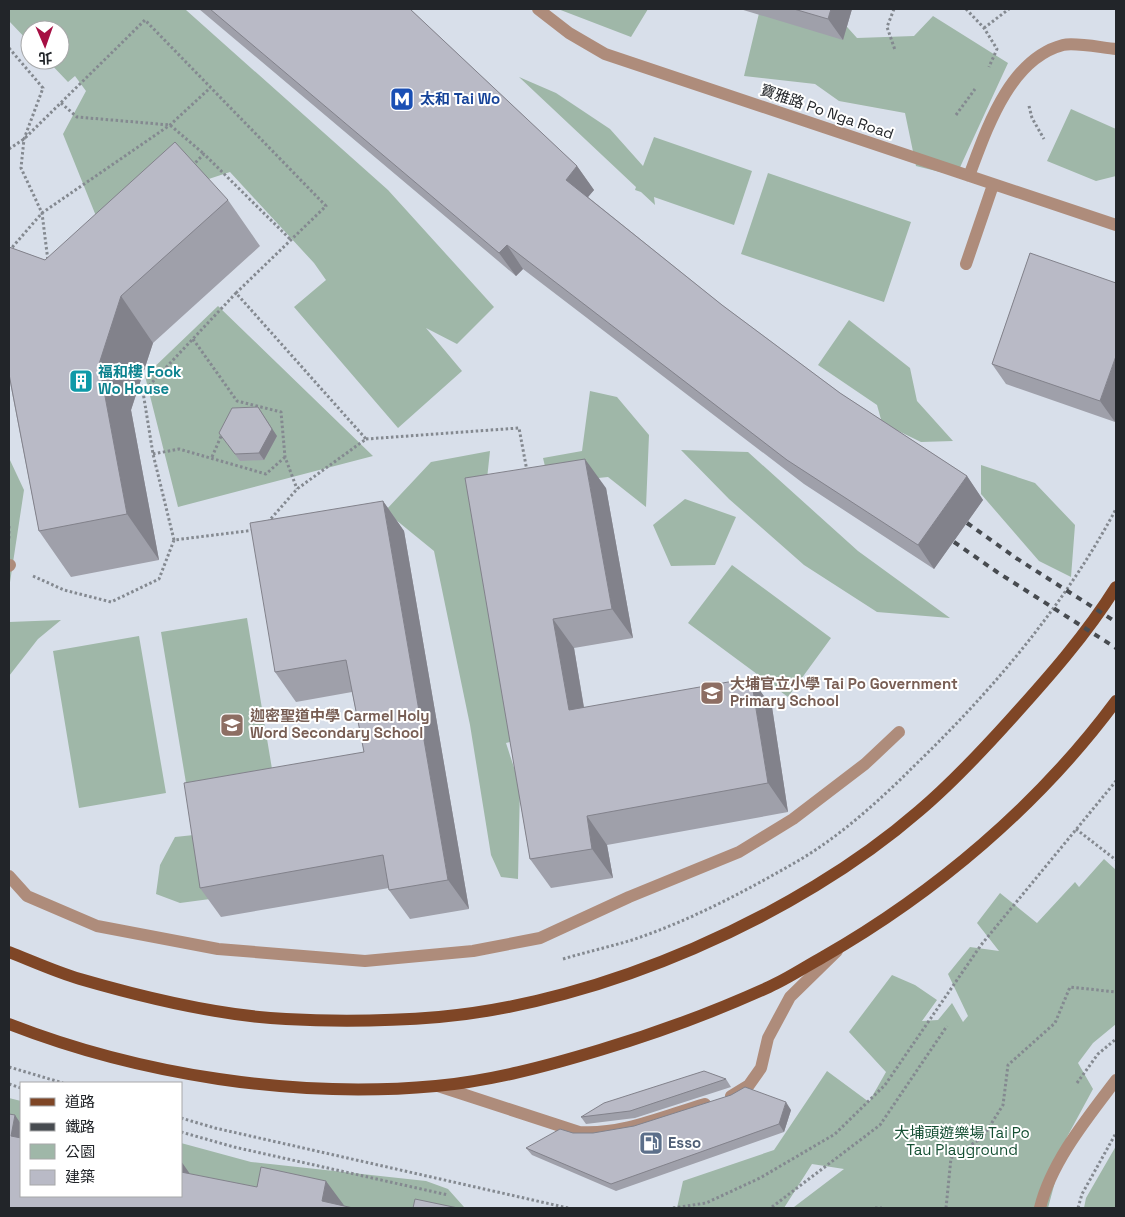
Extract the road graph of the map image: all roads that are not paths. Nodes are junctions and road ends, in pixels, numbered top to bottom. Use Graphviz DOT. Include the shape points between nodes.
graph roads {
  1 [pos="538,9"];
  2 [pos="1116,49"];
  3 [pos="969,176"];
  4 [pos="993,185"];
  5 [pos="1116,226"];
  6 [pos="966,264"];
  7 [pos="1116,587"];
  8 [pos="1116,701"];
  9 [pos="898,732"];
  10 [pos="9,876"];
  11 [pos="845,944"];
  12 [pos="9,952"];
  13 [pos="9,1024"];
  14 [pos="1116,1080"];
  15 [pos="438,1086"];
  16 [pos="1040,1208"];
  1 -- 3 [label="street, 寶雅路 Po Nga Road" via="569,33 605,54"];
  2 -- 3 [label="street" via="1064,45 1029,62 993,113"];
  3 -- 4 [label="street, 寶雅路 Po Nga Road"];
  4 -- 5 [label="street, 寶雅路 Po Nga Road"];
  4 -- 6 [label="street"];
  7 -- 12 [label="main road" via="1047,679 981,752 918,812 848,864 767,914 684,952 604,982 518,1005 442,1017 367,1021 284,1019 200,1008 78,979"];
  8 -- 11 [label="main road" via="1035,795 970,855 909,903"];
  9 -- 10 [label="street" via="865,764 793,819 739,852 540,938 473,950 365,960 218,949 97,926 27,896"];
  11 -- 15 [label="main road" via="771,986 626,1042 542,1067"];
  11 -- 15 [label="street" via="790,997 768,1038 761,1068 749,1085 733,1095 622,1129 597,1133 579,1132"];
  13 -- 15 [label="main road" via="131,1064 201,1076 283,1086 370,1089"];
  14 -- 16 [label="street" via="1071,1142"];
}
